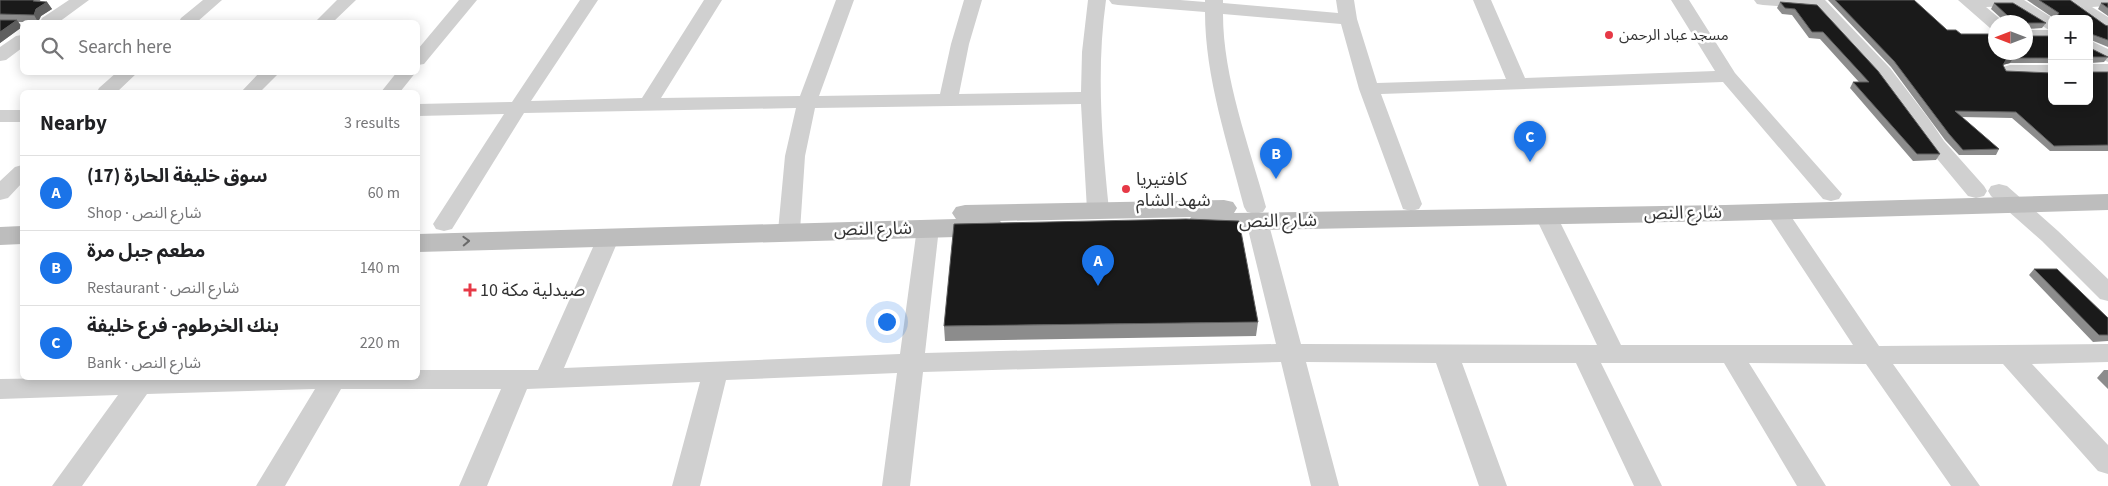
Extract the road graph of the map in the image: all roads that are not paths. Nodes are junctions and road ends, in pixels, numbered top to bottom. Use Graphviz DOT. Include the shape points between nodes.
graph roads {
  1 [pos="80,0"];
  2 [pos="213,0"];
  3 [pos="347,0"];
  4 [pos="468,0"];
  5 [pos="589,0"];
  6 [pos="712,0"];
  7 [pos="845,0"];
  8 [pos="973,0"];
  9 [pos="1097,0"];
  10 [pos="1118,0"];
  11 [pos="1346,0"];
  12 [pos="1482,0"];
  13 [pos="1680,0"];
  14 [pos="1763,0"];
  15 [pos="1968,1"];
  16 [pos="2013,1"];
  17 [pos="2073,1"];
  18 [pos="2108,1"];
  19 [pos="1818,2"];
  20 [pos="1214,4"];
  21 [pos="1988,17"];
  22 [pos="1348,19"];
  23 [pos="51,20"];
  24 [pos="189,20"];
  25 [pos="325,20"];
  26 [pos="2048,23"];
  27 [pos="2108,25"];
  28 [pos="2033,35"];
  29 [pos="2048,35"];
  30 [pos="20,41"];
  31 [pos="2093,48"];
  32 [pos="0,56"];
  33 [pos="2108,57"];
  34 [pos="420,58"];
  35 [pos="2048,70"];
  36 [pos="2093,70"];
  37 [pos="2108,70"];
  38 [pos="2010,71"];
  39 [pos="126,75"];
  40 [pos="268,75"];
  41 [pos="404,75"];
  42 [pos="1728,76"];
  43 [pos="1518,84"];
  44 [pos="1369,89"];
  45 [pos="108,90"];
  46 [pos="252,90"];
  47 [pos="392,90"];
  48 [pos="1089,98"];
  49 [pos="948,100"];
  50 [pos="807,102"];
  51 [pos="648,104"];
  52 [pos="517,108"];
  53 [pos="420,110"];
  54 [pos="0,116"];
  55 [pos="20,116"];
  56 [pos="20,173"];
  57 [pos="2108,189"];
  58 [pos="0,194"];
  59 [pos="1831,194"];
  60 [pos="1996,195"];
  61 [pos="2108,202"];
  62 [pos="1411,204"];
  63 [pos="1720,205"];
  64 [pos="1098,210"];
  65 [pos="1776,211"];
  66 [pos="1256,214"];
  67 [pos="1546,216"];
  68 [pos="444,224"];
  69 [pos="789,224"];
  70 [pos="420,225"];
  71 [pos="928,228"];
  72 [pos="20,235"];
  73 [pos="0,236"];
  74 [pos="609,236"];
  75 [pos="420,243"];
  76 [pos="20,249"];
  77 [pos="0,250"];
  78 [pos="2108,293"];
  79 [pos="1291,353"];
  80 [pos="1584,353"];
  81 [pos="1613,353"];
  82 [pos="1730,353"];
  83 [pos="2108,353"];
  84 [pos="1446,354"];
  85 [pos="1873,354"];
  86 [pos="2009,355"];
  87 [pos="910,362"];
  88 [pos="716,370"];
  89 [pos="420,379"];
  90 [pos="547,379"];
  91 [pos="302,380"];
  92 [pos="333,380"];
  93 [pos="518,380"];
  94 [pos="140,385"];
  95 [pos="0,388"];
  96 [pos="2108,463"];
  97 [pos="66,486"];
  98 [pos="270,486"];
  99 [pos="473,486"];
  100 [pos="686,486"];
  101 [pos="896,486"];
  102 [pos="1324,486"];
  103 [pos="1493,486"];
  104 [pos="1648,486"];
  105 [pos="1812,486"];
  106 [pos="1966,486"];
  1 -- 23 [label="street"];
  2 -- 24 [label="street"];
  3 -- 25 [label="street"];
  4 -- 34 [label="street"];
  5 -- 52 [label="street"];
  6 -- 51 [label="street"];
  7 -- 50 [label="street"];
  8 -- 49 [label="street"];
  9 -- 48 [label="street" via="1092,30"];
  10 -- 20 [label="street"];
  11 -- 22 [label="street"];
  12 -- 43 [label="street"];
  13 -- 42 [label="street"];
  14 -- 19 [label="street"];
  15 -- 16 [label="street"];
  15 -- 21 [label="street"];
  16 -- 26 [label="street"];
  17 -- 18 [label="street"];
  17 -- 27 [label="street"];
  19 -- 60 [label="street" via="1883,72 1936,145"];
  20 -- 22 [label="street"];
  20 -- 66 [label="street" via="1214,33 1221,77"];
  22 -- 44 [label="street"];
  28 -- 29 [label="street"];
  30 -- 32 [label="street"];
  31 -- 33 [label="street"];
  35 -- 38 [label="street"];
  36 -- 37 [label="street"];
  39 -- 45 [label="street"];
  40 -- 46 [label="street"];
  41 -- 47 [label="street"];
  42 -- 43 [label="street"];
  42 -- 59 [label="street"];
  43 -- 44 [label="street"];
  44 -- 62 [label="street"];
  48 -- 49 [label="street"];
  48 -- 64 [label="street"];
  49 -- 50 [label="street"];
  50 -- 51 [label="street"];
  50 -- 69 [label="street" via="795,156"];
  51 -- 52 [label="street"];
  52 -- 53 [label="street"];
  52 -- 68 [label="street"];
  54 -- 55 [label="street"];
  56 -- 58 [label="street"];
  57 -- 60 [label="main road, شارع النص"];
  59 -- 60 [label="main road, شارع النص"];
  59 -- 63 [label="main road, شارع النص"];
  60 -- 61 [label="main road, شارع النص"];
  60 -- 65 [label="main road, شارع النص"];
  60 -- 78 [label="street"];
  62 -- 63 [label="main road, شارع النص"];
  62 -- 66 [label="main road, شارع النص"];
  63 -- 65 [label="main road, شارع النص"];
  63 -- 67 [label="main road, شارع النص"];
  64 -- 66 [label="main road, شارع النص"];
  64 -- 69 [label="main road, شارع النص"];
  65 -- 85 [label="street"];
  66 -- 67 [label="main road, شارع النص"];
  66 -- 71 [label="main road, شارع النص"];
  66 -- 79 [label="street"];
  67 -- 81 [label="street"];
  68 -- 69 [label="main road, شارع النص"];
  68 -- 70 [label="main road, شارع النص"];
  69 -- 71 [label="main road, شارع النص"];
  69 -- 74 [label="main road, شارع النص"];
  71 -- 87 [label="street"];
  72 -- 73 [label="main road"];
  75 -- 74 [label="main road, شارع النص, one-way"];
  74 -- 90 [label="street"];
  76 -- 77 [label="main road"];
  79 -- 84 [label="street"];
  79 -- 87 [label="street"];
  79 -- 102 [label="street"];
  80 -- 81 [label="street"];
  80 -- 84 [label="street"];
  80 -- 104 [label="street"];
  81 -- 82 [label="street"];
  82 -- 85 [label="street"];
  82 -- 105 [label="street"];
  83 -- 86 [label="street"];
  84 -- 103 [label="street"];
  85 -- 86 [label="street"];
  85 -- 106 [label="street"];
  86 -- 96 [label="street"];
  87 -- 88 [label="street"];
  87 -- 101 [label="street"];
  88 -- 90 [label="street"];
  88 -- 100 [label="street"];
  89 -- 93 [label="street"];
  90 -- 93 [label="street"];
  91 -- 94 [label="street"];
  92 -- 98 [label="street"];
  93 -- 99 [label="street"];
  94 -- 95 [label="street"];
  94 -- 97 [label="street"];
}
